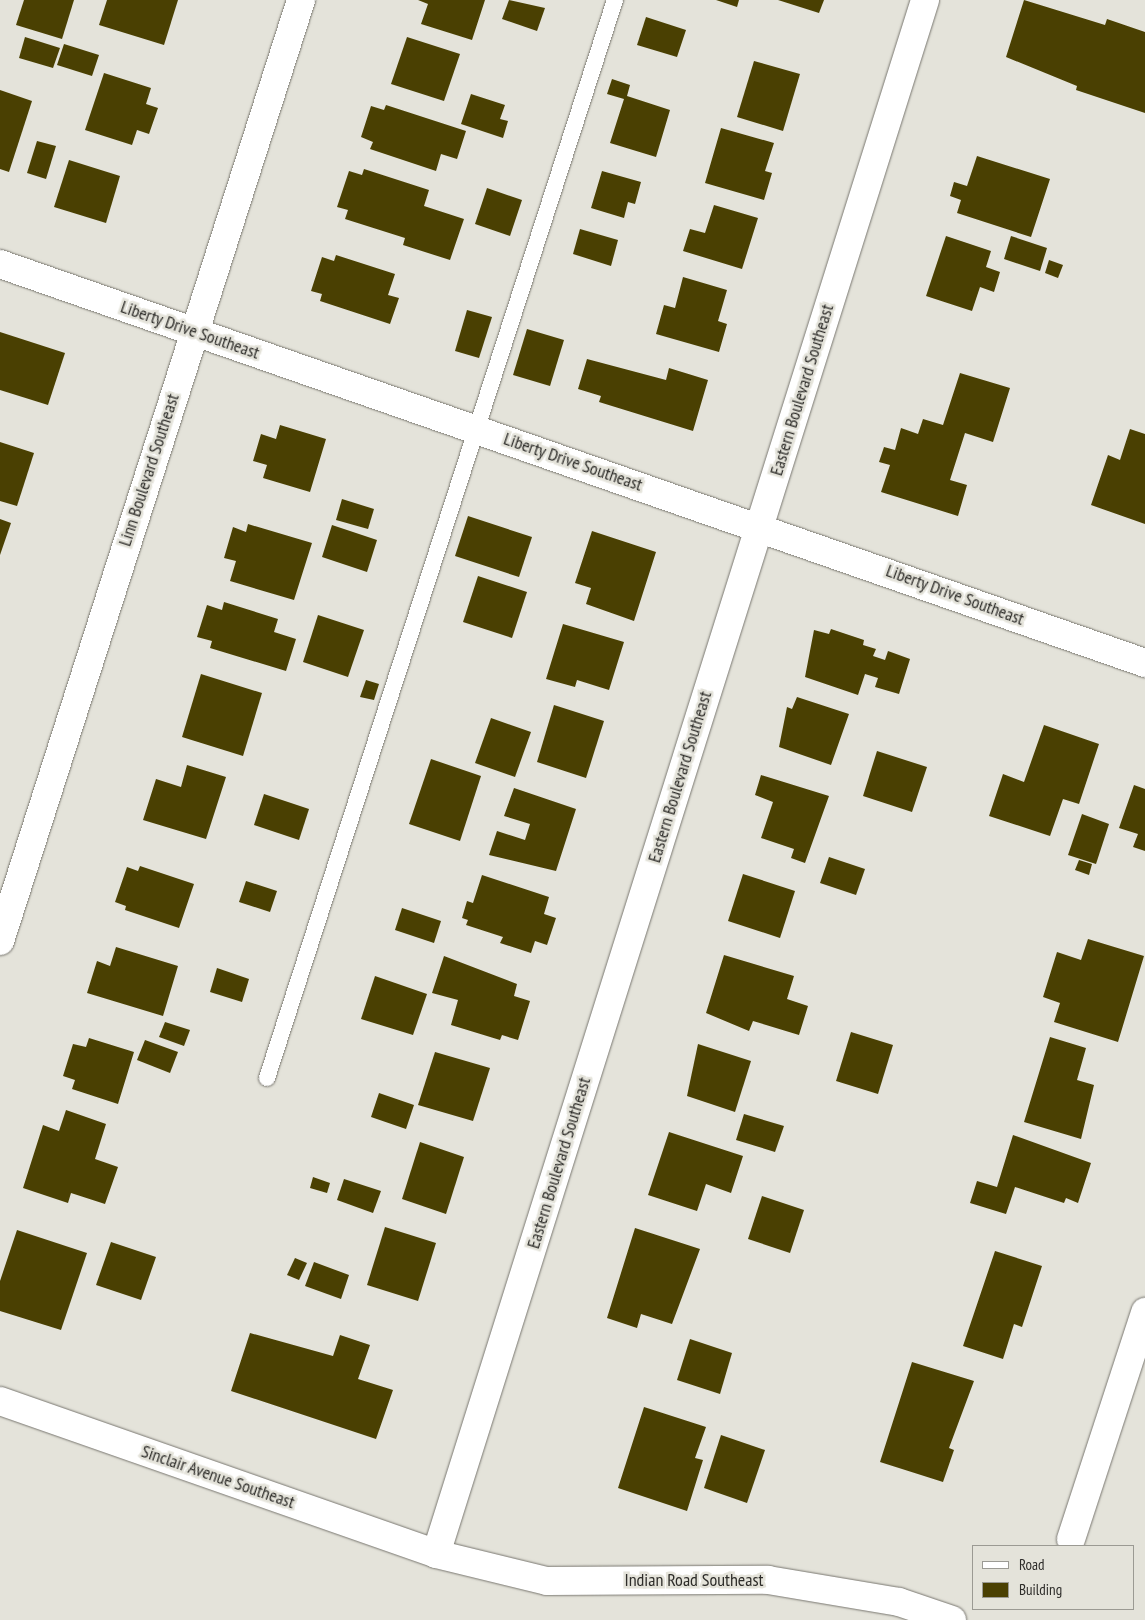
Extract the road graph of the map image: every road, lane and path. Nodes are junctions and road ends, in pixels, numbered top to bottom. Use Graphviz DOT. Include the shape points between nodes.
graph roads {
  1 [pos="301,0"];
  2 [pos="615,0"];
  3 [pos="925,0"];
  4 [pos="0,264"];
  5 [pos="193,332"];
  6 [pos="479,430"];
  7 [pos="759,526"];
  8 [pos="1145,663"];
  9 [pos="0,942"];
  10 [pos="267,1078"];
  11 [pos="1145,1312"];
  12 [pos="0,1401"];
  13 [pos="1071,1539"];
  14 [pos="436,1554"];
  15 [pos="952,1620"];
  1 -- 5 [label="street, Linn Boulevard Southeast"];
  2 -- 6 [label="lane"];
  3 -- 7 [label="street, Eastern Boulevard Southeast"];
  4 -- 5 [label="street, Liberty Drive Southeast"];
  5 -- 6 [label="street, Liberty Drive Southeast"];
  5 -- 9 [label="street, Linn Boulevard Southeast"];
  6 -- 7 [label="street, Liberty Drive Southeast"];
  6 -- 10 [label="lane"];
  7 -- 8 [label="street, Liberty Drive Southeast"];
  7 -- 14 [label="street, Eastern Boulevard Southeast"];
  11 -- 13 [label="street"];
  12 -- 14 [label="street, Sinclair Avenue Southeast"];
  14 -- 15 [label="street, Indian Road Southeast" via="547,1581 768,1580 899,1602"];
}
